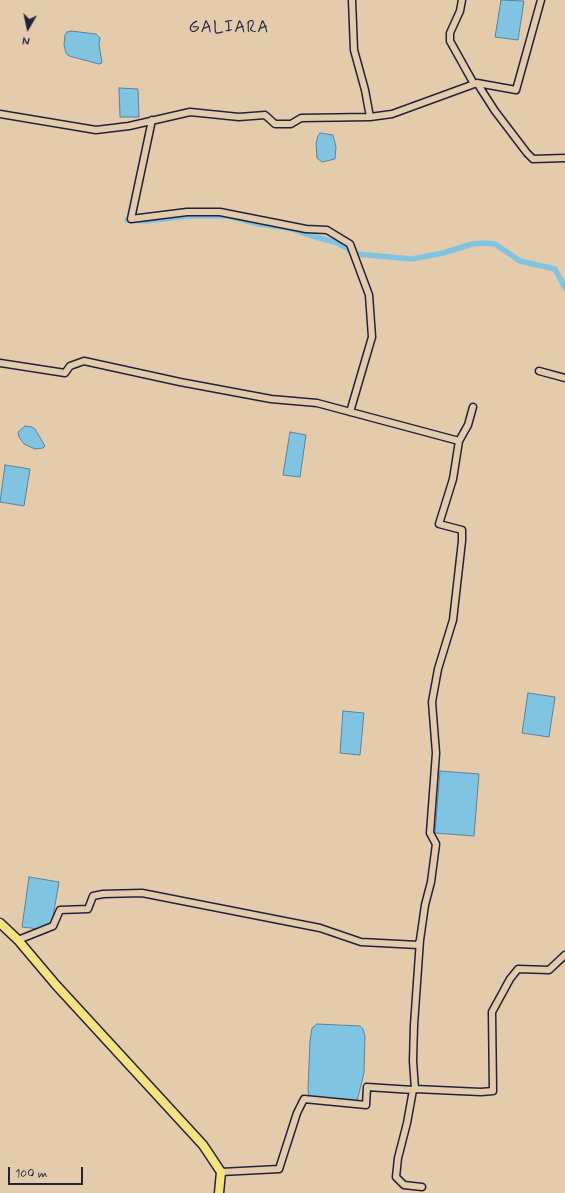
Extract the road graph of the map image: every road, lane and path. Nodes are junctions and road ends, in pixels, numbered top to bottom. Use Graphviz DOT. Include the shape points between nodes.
graph roads {
  1 [pos="352,0"];
  2 [pos="462,0"];
  3 [pos="541,0"];
  4 [pos="476,84"];
  5 [pos="0,114"];
  6 [pos="370,118"];
  7 [pos="152,120"];
  8 [pos="565,158"];
  9 [pos="0,363"];
  10 [pos="539,371"];
  11 [pos="565,378"];
  12 [pos="472,407"];
  13 [pos="350,412"];
  14 [pos="459,441"];
  15 [pos="0,923"];
  16 [pos="18,940"];
  17 [pos="420,940"];
  18 [pos="565,956"];
  19 [pos="414,1089"];
  20 [pos="221,1172"];
  21 [pos="422,1186"];
  22 [pos="219,1193"];
  1 -- 6 [label="street" via="354,50"];
  2 -- 4 [label="street" via="450,33 450,41"];
  3 -- 4 [label="street" via="516,90"];
  4 -- 6 [label="street" via="392,114"];
  4 -- 8 [label="street" via="533,159"];
  5 -- 7 [label="street" via="96,130"];
  6 -- 7 [label="street" via="301,118 291,124 275,124 264,115 238,117 190,112"];
  7 -- 13 [label="street" via="131,219 187,212 220,212 306,229 327,230 350,244 369,295 372,337"];
  9 -- 13 [label="street" via="65,373 70,366 84,361 271,399 317,403"];
  10 -- 11 [label="street"];
  12 -- 14 [label="street" via="468,425"];
  13 -- 14 [label="street"];
  14 -- 17 [label="street" via="453,479 439,524 462,530 462,541 453,620 438,669 432,702 436,753 430,833 436,844"];
  15 -- 16 [label="main road"];
  16 -- 17 [label="street" via="53,926 60,910 88,909 93,896 142,893 320,928 361,942 418,945"];
  16 -- 20 [label="main road" via="203,1145"];
  17 -- 19 [label="street" via="414,1025"];
  18 -- 19 [label="street" via="549,970 518,969 492,1012 493,1091"];
  19 -- 20 [label="street" via="367,1087 366,1105 304,1099 279,1169"];
  19 -- 21 [label="street" via="396,1177 404,1185"];
  20 -- 22 [label="main road"];
}
